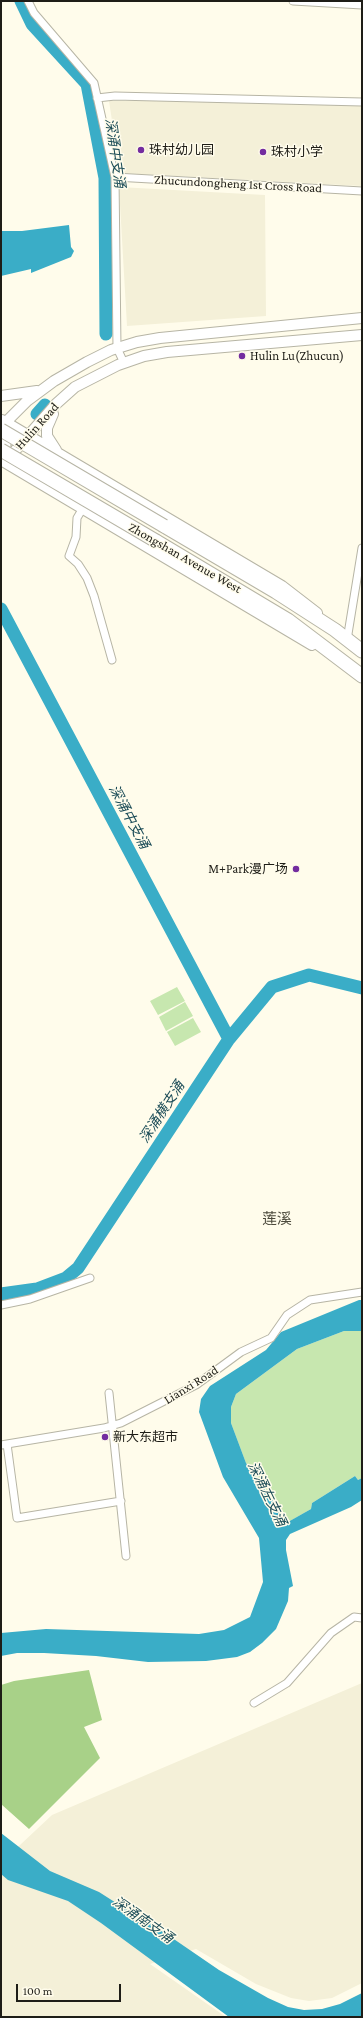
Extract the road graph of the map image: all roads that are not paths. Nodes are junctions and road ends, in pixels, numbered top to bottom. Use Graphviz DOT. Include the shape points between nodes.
graph roads {
  1 [pos="28,1"];
  2 [pos="293,1"];
  3 [pos="362,5"];
  4 [pos="97,98"];
  5 [pos="362,102"];
  6 [pos="115,178"];
  7 [pos="362,191"];
  8 [pos="362,318"];
  9 [pos="362,335"];
  10 [pos="117,348"];
  11 [pos="124,363"];
  12 [pos="44,388"];
  13 [pos="1,396"];
  14 [pos="60,400"];
  15 [pos="3,424"];
  16 [pos="29,436"];
  17 [pos="58,453"];
  18 [pos="2,457"];
  19 [pos="83,508"];
  20 [pos="362,548"];
  21 [pos="334,630"];
  22 [pos="347,640"];
  23 [pos="362,651"];
  24 [pos="112,660"];
  25 [pos="347,665"];
  26 [pos="362,676"];
  27 [pos="90,1278"];
  28 [pos="362,1292"];
  29 [pos="1,1305"];
  30 [pos="109,1393"];
  31 [pos="113,1425"];
  32 [pos="4,1444"];
  33 [pos="121,1500"];
  34 [pos="126,1556"];
  35 [pos="362,1618"];
  36 [pos="254,1703"];
  1 -- 4 [label="street" via="34,13 94,83"];
  2 -- 3 [label="street"];
  4 -- 5 [label="street" via="115,96"];
  4 -- 6 [label="street"];
  6 -- 7 [label="street, Zhucundongheng 1st Cross Road"];
  6 -- 10 [label="street"];
  8 -- 10 [label="main road, Hulin Road" via="160,338"];
  9 -- 11 [label="main road, Hulin Road" via="187,350 144,356"];
  10 -- 11 [label="street"];
  10 -- 12 [label="main road, Hulin Road" via="87,362"];
  11 -- 14 [label="main road, Hulin Road" via="75,387"];
  12 -- 13 [label="main road"];
  12 -- 15 [label="main road, Hulin Road"];
  14 -- 16 [label="main road, Hulin Road"];
  14 -- 17 [label="main road" via="47,428 47,436"];
  15 -- 16 [label="main road"];
  15 -- 18 [label="main road, Hulin Road"];
  15 -- 21 [label="highway, Zhongshan Avenue West, bridge"];
  16 -- 17 [label="main road"];
  16 -- 18 [label="main road, Hulin Road"];
  17 -- 21 [label="main road" via="282,586 301,599"];
  18 -- 19 [label="main road"];
  18 -- 25 [label="highway, Zhongshan Avenue West, bridge" via="156,541 288,620"];
  19 -- 24 [label="street" via="77,518 76,537 69,556 87,578"];
  19 -- 25 [label="main road"];
  20 -- 22 [label="street"];
  21 -- 22 [label="highway, Zhongshan Avenue West"];
  22 -- 23 [label="highway, Zhongshan Avenue West"];
  25 -- 26 [label="highway, Zhongshan Avenue West"];
  27 -- 29 [label="street" via="30,1299"];
  28 -- 31 [label="street, Lianxi Road" via="310,1300 287,1315 271,1338 241,1352 196,1385 143,1413"];
  30 -- 31 [label="street"];
  31 -- 32 [label="street, Lianxi Road"];
  31 -- 33 [label="street"];
  32 -- 33 [label="street" via="17,1518"];
  33 -- 34 [label="street"];
  35 -- 36 [label="street" via="354,1617 331,1633 287,1683"];
}
